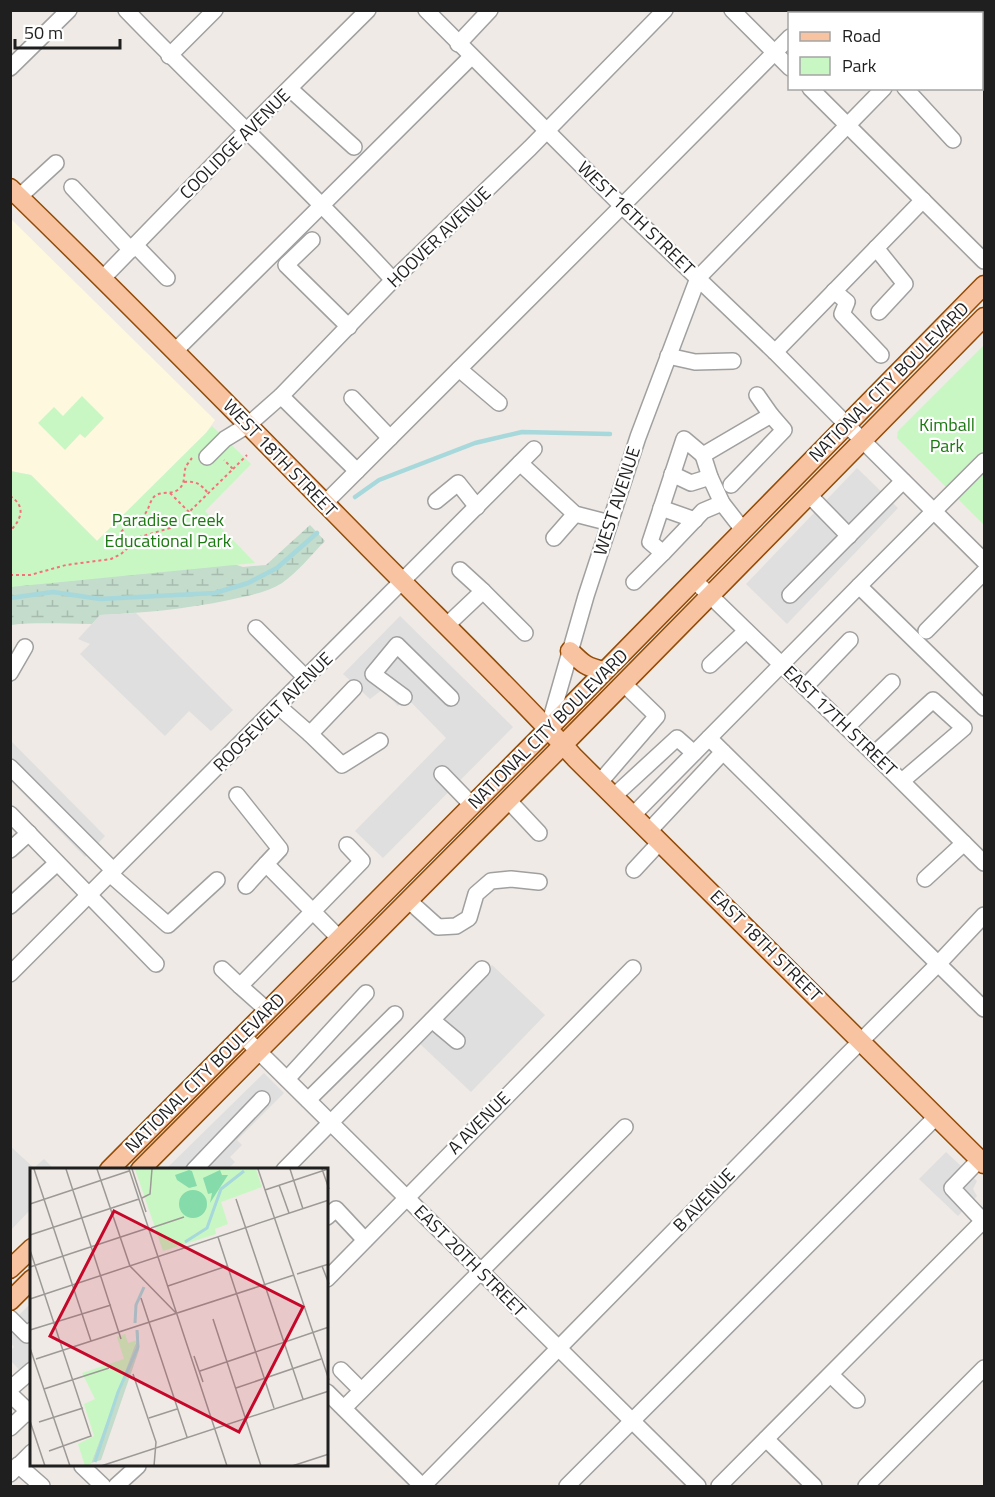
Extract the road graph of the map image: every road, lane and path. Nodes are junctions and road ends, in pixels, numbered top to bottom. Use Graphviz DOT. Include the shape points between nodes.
graph roads {
  1 [pos="69,10"];
  2 [pos="126,10"];
  3 [pos="216,10"];
  4 [pos="368,10"];
  5 [pos="426,10"];
  6 [pos="490,10"];
  7 [pos="665,10"];
  8 [pos="732,10"];
  9 [pos="788,38"];
  10 [pos="458,44"];
  11 [pos="774,52"];
  12 [pos="169,56"];
  13 [pos="471,57"];
  14 [pos="788,67"];
  15 [pos="10,68"];
  16 [pos="290,89"];
  17 [pos="812,90"];
  18 [pos="881,90"];
  19 [pos="908,90"];
  20 [pos="848,125"];
  21 [pos="547,131"];
  22 [pos="246,132"];
  23 [pos="953,140"];
  24 [pos="354,147"];
  25 [pos="56,163"];
  26 [pos="72,187"];
  27 [pos="15,192"];
  28 [pos="923,200"];
  29 [pos="321,205"];
  30 [pos="622,206"];
  31 [pos="312,240"];
  32 [pos="133,247"];
  33 [pos="876,248"];
  34 [pos="984,261"];
  35 [pos="167,278"];
  36 [pos="698,278"];
  37 [pos="102,279"];
  38 [pos="393,280"];
  39 [pos="984,285"];
  40 [pos="834,291"];
  41 [pos="879,312"];
  42 [pos="984,317"];
  43 [pos="349,327"];
  44 [pos="175,351"];
  45 [pos="775,351"];
  46 [pos="881,355"];
  47 [pos="668,356"];
  48 [pos="733,361"];
  49 [pos="459,369"];
  50 [pos="757,395"];
  51 [pos="281,396"];
  52 [pos="352,398"];
  53 [pos="499,403"];
  54 [pos="771,415"];
  55 [pos="248,425"];
  56 [pos="847,425"];
  57 [pos="390,438"];
  58 [pos="862,440"];
  59 [pos="534,449"];
  60 [pos="207,453"];
  61 [pos="247,455"];
  62 [pos="703,455"];
  63 [pos="984,461"];
  64 [pos="520,463"];
  65 [pos="233,469"];
  66 [pos="357,471"];
  67 [pos="672,474"];
  68 [pos="710,477"];
  69 [pos="903,481"];
  70 [pos="184,482"];
  71 [pos="731,485"];
  72 [pos="170,493"];
  73 [pos="209,494"];
  74 [pos="808,495"];
  75 [pos="10,496"];
  76 [pos="436,501"];
  77 [pos="325,503"];
  78 [pos="722,503"];
  79 [pos="477,507"];
  80 [pos="661,508"];
  81 [pos="934,511"];
  82 [pos="189,513"];
  83 [pos="575,514"];
  84 [pos="695,520"];
  85 [pos="610,523"];
  86 [pos="743,530"];
  87 [pos="10,531"];
  88 [pos="849,536"];
  89 [pos="554,538"];
  90 [pos="130,546"];
  91 [pos="663,553"];
  92 [pos="984,561"];
  93 [pos="460,570"];
  94 [pos="984,572"];
  95 [pos="10,575"];
  96 [pos="694,580"];
  97 [pos="402,582"];
  98 [pos="634,582"];
  99 [pos="859,586"];
  100 [pos="483,591"];
  101 [pos="710,595"];
  102 [pos="790,595"];
  103 [pos="447,626"];
  104 [pos="256,628"];
  105 [pos="746,631"];
  106 [pos="926,631"];
  107 [pos="525,633"];
  108 [pos="850,640"];
  109 [pos="26,647"];
  110 [pos="570,651"];
  111 [pos="781,664"];
  112 [pos="710,665"];
  113 [pos="604,671"];
  114 [pos="10,674"];
  115 [pos="306,678"];
  116 [pos="892,682"];
  117 [pos="623,683"];
  118 [pos="805,687"];
  119 [pos="354,688"];
  120 [pos="404,697"];
  121 [pos="451,698"];
  122 [pos="278,706"];
  123 [pos="984,708"];
  124 [pos="847,727"];
  125 [pos="548,729"];
  126 [pos="310,734"];
  127 [pos="709,738"];
  128 [pos="380,741"];
  129 [pos="563,745"];
  130 [pos="723,752"];
  131 [pos="694,753"];
  132 [pos="874,754"];
  133 [pos="10,767"];
  134 [pos="442,774"];
  135 [pos="902,781"];
  136 [pos="600,782"];
  137 [pos="237,795"];
  138 [pos="614,796"];
  139 [pos="508,800"];
  140 [pos="472,805"];
  141 [pos="10,814"];
  142 [pos="633,815"];
  143 [pos="28,833"];
  144 [pos="539,833"];
  145 [pos="655,836"];
  146 [pos="964,843"];
  147 [pos="347,845"];
  148 [pos="10,850"];
  149 [pos="984,862"];
  150 [pos="57,863"];
  151 [pos="266,864"];
  152 [pos="634,870"];
  153 [pos="112,873"];
  154 [pos="926,879"];
  155 [pos="217,880"];
  156 [pos="539,882"];
  157 [pos="246,886"];
  158 [pos="89,896"];
  159 [pos="408,900"];
  160 [pos="10,906"];
  161 [pos="312,911"];
  162 [pos="984,915"];
  163 [pos="339,938"];
  164 [pos="939,963"];
  165 [pos="156,964"];
  166 [pos="633,968"];
  167 [pos="222,969"];
  168 [pos="482,969"];
  169 [pos="10,974"];
  170 [pos="240,986"];
  171 [pos="366,993"];
  172 [pos="984,1009"];
  173 [pos="267,1010"];
  174 [pos="394,1014"];
  175 [pos="432,1020"];
  176 [pos="242,1035"];
  177 [pos="861,1040"];
  178 [pos="457,1041"];
  179 [pos="258,1050"];
  180 [pos="287,1079"];
  181 [pos="262,1099"];
  182 [pos="308,1100"];
  183 [pos="937,1116"];
  184 [pos="330,1122"];
  185 [pos="625,1127"];
  186 [pos="982,1161"];
  187 [pos="111,1168"];
  188 [pos="142,1168"];
  189 [pos="196,1168"];
  190 [pos="286,1168"];
  191 [pos="406,1197"];
  192 [pos="328,1216"];
  193 [pos="984,1221"];
  194 [pos="365,1240"];
  195 [pos="30,1250"];
  196 [pos="10,1269"];
  197 [pos="480,1271"];
  198 [pos="328,1278"];
  199 [pos="30,1281"];
  200 [pos="10,1301"];
  201 [pos="10,1318"];
  202 [pos="30,1332"];
  203 [pos="558,1349"];
  204 [pos="984,1368"];
  205 [pos="341,1370"];
  206 [pos="30,1372"];
  207 [pos="831,1375"];
  208 [pos="10,1389"];
  209 [pos="361,1390"];
  210 [pos="328,1393"];
  211 [pos="10,1394"];
  212 [pos="857,1400"];
  213 [pos="344,1408"];
  214 [pos="30,1413"];
  215 [pos="632,1420"];
  216 [pos="10,1428"];
  217 [pos="766,1439"];
  218 [pos="30,1454"];
  219 [pos="83,1467"];
  220 [pos="137,1467"];
  221 [pos="14,1470"];
  222 [pos="42,1486"];
  223 [pos="103,1486"];
  224 [pos="116,1486"];
  225 [pos="423,1486"];
  226 [pos="567,1486"];
  227 [pos="698,1486"];
  228 [pos="720,1486"];
  229 [pos="814,1486"];
  230 [pos="866,1486"];
  1 -- 15 [label="street"];
  2 -- 12 [label="street"];
  3 -- 12 [label="street"];
  4 -- 16 [label="street, COOLIDGE AVENUE"];
  5 -- 10 [label="street, WEST 16TH STREET"];
  6 -- 10 [label="street"];
  7 -- 21 [label="street, HOOVER AVENUE"];
  8 -- 11 [label="street"];
  9 -- 11 [label="street"];
  10 -- 13 [label="street, WEST 16TH STREET"];
  11 -- 14 [label="street"];
  11 -- 30 [label="street"];
  12 -- 22 [label="street"];
  13 -- 21 [label="street, WEST 16TH STREET"];
  13 -- 29 [label="street"];
  16 -- 22 [label="street, COOLIDGE AVENUE"];
  16 -- 24 [label="street"];
  17 -- 20 [label="street"];
  18 -- 20 [label="street"];
  19 -- 23 [label="street"];
  20 -- 28 [label="street"];
  20 -- 36 [label="street"];
  21 -- 30 [label="street, WEST 16TH STREET"];
  21 -- 38 [label="street, HOOVER AVENUE"];
  22 -- 29 [label="street"];
  22 -- 32 [label="street, COOLIDGE AVENUE"];
  25 -- 27 [label="street"];
  26 -- 32 [label="street"];
  27 -- 37 [label="main road, WEST 18TH STREET"];
  28 -- 33 [label="street"];
  28 -- 34 [label="street"];
  29 -- 38 [label="street"];
  29 -- 44 [label="street"];
  30 -- 36 [label="street, WEST 16TH STREET"];
  30 -- 49 [label="street"];
  31 -- 43 [label="street" via="286,264"];
  32 -- 35 [label="street"];
  32 -- 37 [label="street, COOLIDGE AVENUE"];
  33 -- 40 [label="street"];
  33 -- 41 [label="street" via="905,284"];
  36 -- 45 [label="street, WEST 16TH STREET"];
  36 -- 47 [label="street, WEST AVENUE"];
  37 -- 44 [label="main road, WEST 18TH STREET"];
  38 -- 43 [label="street, HOOVER AVENUE"];
  39 -- 56 [label="main road, NATIONAL CITY BOULEVARD"];
  40 -- 45 [label="street"];
  40 -- 46 [label="street" via="847,302 842,314"];
  42 -- 58 [label="main road, NATIONAL CITY BOULEVARD"];
  43 -- 51 [label="street, HOOVER AVENUE"];
  44 -- 55 [label="main road, WEST 18TH STREET"];
  45 -- 56 [label="street, WEST 16TH STREET"];
  47 -- 48 [label="street" via="694,362"];
  47 -- 85 [label="street, WEST AVENUE"];
  49 -- 53 [label="street"];
  49 -- 57 [label="street"];
  50 -- 54 [label="street"];
  51 -- 55 [label="street, HOOVER AVENUE"];
  51 -- 66 [label="street"];
  52 -- 57 [label="street"];
  54 -- 62 [label="street"];
  54 -- 71 [label="street" via="784,430"];
  55 -- 60 [label="street, HOOVER AVENUE"];
  55 -- 77 [label="main road, WEST 18TH STREET"];
  56 -- 58 [label="street, WEST 16TH STREET"];
  56 -- 86 [label="main road, NATIONAL CITY BOULEVARD"];
  57 -- 66 [label="street"];
  58 -- 69 [label="street, WEST 16TH STREET"];
  58 -- 74 [label="main road, NATIONAL CITY BOULEVARD"];
  59 -- 64 [label="street, ROOSEVELT AVENUE"];
  60 -- 65 [label="path"];
  60 -- 70 [label="path" via="186,466"];
  61 -- 65 [label="path"];
  62 -- 67 [label="street" via="684,440"];
  62 -- 68 [label="street"];
  63 -- 81 [label="street"];
  64 -- 79 [label="street, ROOSEVELT AVENUE"];
  64 -- 83 [label="street"];
  65 -- 73 [label="path"];
  66 -- 77 [label="street"];
  67 -- 68 [label="street" via="691,483"];
  67 -- 80 [label="street"];
  68 -- 78 [label="street"];
  69 -- 81 [label="street, WEST 16TH STREET"];
  69 -- 88 [label="street"];
  70 -- 72 [label="path"];
  70 -- 73 [label="path" via="197,482"];
  72 -- 82 [label="path"];
  72 -- 90 [label="path" via="155,496 146,513 121,532"];
  73 -- 82 [label="path"];
  74 -- 88 [label="street"];
  74 -- 101 [label="main road, NATIONAL CITY BOULEVARD"];
  75 -- 87 [label="path" via="21,509"];
  76 -- 79 [label="street" via="458,483"];
  77 -- 97 [label="main road, WEST 18TH STREET"];
  78 -- 84 [label="street" via="703,511"];
  78 -- 86 [label="street"];
  79 -- 97 [label="street, ROOSEVELT AVENUE"];
  80 -- 84 [label="street"];
  80 -- 91 [label="street" via="650,542"];
  81 -- 92 [label="street, WEST 16TH STREET"];
  81 -- 99 [label="street"];
  82 -- 90 [label="path" via="170,528 140,537"];
  83 -- 85 [label="street"];
  83 -- 89 [label="street"];
  84 -- 91 [label="street"];
  85 -- 110 [label="street, WEST AVENUE"];
  86 -- 96 [label="main road, NATIONAL CITY BOULEVARD"];
  88 -- 102 [label="street"];
  90 -- 95 [label="path" via="111,559 30,575"];
  91 -- 98 [label="street"];
  93 -- 100 [label="street"];
  94 -- 106 [label="street"];
  96 -- 101 [label="street, EAST 17TH STREET"];
  96 -- 113 [label="main road, NATIONAL CITY BOULEVARD"];
  97 -- 103 [label="main road, WEST 18TH STREET"];
  97 -- 115 [label="street, ROOSEVELT AVENUE"];
  99 -- 111 [label="street"];
  99 -- 123 [label="street"];
  100 -- 103 [label="street"];
  100 -- 107 [label="street"];
  101 -- 105 [label="street, EAST 17TH STREET"];
  101 -- 117 [label="main road, NATIONAL CITY BOULEVARD"];
  103 -- 125 [label="main road, WEST 18TH STREET"];
  104 -- 115 [label="street"];
  105 -- 111 [label="street, EAST 17TH STREET"];
  105 -- 112 [label="street"];
  108 -- 118 [label="street"];
  109 -- 114 [label="street"];
  110 -- 113 [label="main road" via="589,667"];
  110 -- 125 [label="street, WEST AVENUE"];
  111 -- 118 [label="street, EAST 17TH STREET"];
  111 -- 127 [label="street"];
  113 -- 125 [label="main road, NATIONAL CITY BOULEVARD"];
  115 -- 122 [label="street, ROOSEVELT AVENUE"];
  116 -- 124 [label="street"];
  117 -- 129 [label="main road, NATIONAL CITY BOULEVARD"];
  117 -- 136 [label="street" via="657,716"];
  118 -- 124 [label="street, EAST 17TH STREET"];
  119 -- 126 [label="street"];
  120 -- 121 [label="street" via="374,674 397,645"];
  122 -- 126 [label="street"];
  122 -- 153 [label="street, ROOSEVELT AVENUE"];
  124 -- 132 [label="street, EAST 17TH STREET"];
  125 -- 129 [label="main road, EAST 18TH STREET"];
  125 -- 140 [label="main road, NATIONAL CITY BOULEVARD"];
  126 -- 128 [label="street" via="342,765"];
  127 -- 130 [label="street"];
  127 -- 131 [label="street"];
  129 -- 136 [label="main road, EAST 18TH STREET"];
  129 -- 139 [label="main road, NATIONAL CITY BOULEVARD"];
  130 -- 145 [label="street"];
  130 -- 164 [label="street"];
  131 -- 138 [label="street" via="677,738"];
  131 -- 142 [label="street"];
  132 -- 135 [label="street, EAST 17TH STREET"];
  132 -- 135 [label="street" via="933,700 964,728"];
  133 -- 153 [label="street"];
  134 -- 140 [label="street"];
  135 -- 146 [label="street, EAST 17TH STREET"];
  136 -- 138 [label="main road, EAST 18TH STREET"];
  137 -- 151 [label="street" via="280,849"];
  138 -- 142 [label="main road, EAST 18TH STREET"];
  139 -- 144 [label="street"];
  139 -- 159 [label="main road, NATIONAL CITY BOULEVARD"];
  140 -- 163 [label="main road, NATIONAL CITY BOULEVARD"];
  141 -- 143 [label="street"];
  142 -- 145 [label="main road, EAST 18TH STREET"];
  143 -- 148 [label="street"];
  143 -- 150 [label="street"];
  145 -- 152 [label="street"];
  145 -- 177 [label="main road, EAST 18TH STREET"];
  146 -- 149 [label="street, EAST 17TH STREET"];
  146 -- 154 [label="street"];
  147 -- 161 [label="street" via="362,861"];
  150 -- 158 [label="street"];
  150 -- 160 [label="street"];
  151 -- 157 [label="street"];
  151 -- 161 [label="street"];
  153 -- 155 [label="street" via="168,925"];
  153 -- 158 [label="street, ROOSEVELT AVENUE"];
  156 -- 159 [label="street" via="491,881 476,894 469,918 456,926 438,927"];
  158 -- 165 [label="street"];
  158 -- 169 [label="street, ROOSEVELT AVENUE"];
  159 -- 179 [label="main road, NATIONAL CITY BOULEVARD"];
  161 -- 163 [label="street"];
  161 -- 170 [label="street"];
  162 -- 164 [label="street, B AVENUE"];
  163 -- 173 [label="main road, NATIONAL CITY BOULEVARD"];
  164 -- 172 [label="street"];
  164 -- 177 [label="street, B AVENUE"];
  166 -- 191 [label="street, A AVENUE"];
  167 -- 170 [label="street"];
  168 -- 175 [label="street"];
  170 -- 173 [label="street"];
  171 -- 180 [label="street"];
  173 -- 176 [label="main road, NATIONAL CITY BOULEVARD"];
  174 -- 182 [label="street"];
  175 -- 178 [label="street"];
  175 -- 184 [label="street"];
  176 -- 179 [label="street, EAST 20TH STREET"];
  176 -- 187 [label="main road, NATIONAL CITY BOULEVARD"];
  177 -- 183 [label="main road, EAST 18TH STREET"];
  177 -- 203 [label="street, B AVENUE"];
  179 -- 180 [label="street, EAST 20TH STREET"];
  179 -- 188 [label="main road, NATIONAL CITY BOULEVARD"];
  180 -- 182 [label="street, EAST 20TH STREET"];
  181 -- 189 [label="street"];
  182 -- 184 [label="street, EAST 20TH STREET"];
  183 -- 186 [label="main road, EAST 18TH STREET"];
  183 -- 215 [label="street"];
  184 -- 190 [label="street"];
  184 -- 191 [label="street, EAST 20TH STREET"];
  185 -- 197 [label="street"];
  186 -- 193 [label="street" via="952,1188"];
  191 -- 194 [label="street, A AVENUE"];
  191 -- 197 [label="street, EAST 20TH STREET"];
  192 -- 194 [label="street" via="336,1209"];
  193 -- 207 [label="street"];
  194 -- 198 [label="street, A AVENUE"];
  195 -- 196 [label="main road"];
  197 -- 203 [label="street, EAST 20TH STREET"];
  197 -- 209 [label="street"];
  199 -- 200 [label="main road"];
  201 -- 202 [label="street" via="27,1335"];
  203 -- 215 [label="street, EAST 20TH STREET"];
  203 -- 225 [label="street, B AVENUE"];
  204 -- 230 [label="street"];
  205 -- 209 [label="street"];
  206 -- 208 [label="street"];
  207 -- 212 [label="street"];
  207 -- 217 [label="street"];
  209 -- 213 [label="street"];
  210 -- 213 [label="street"];
  211 -- 214 [label="street"];
  213 -- 225 [label="street"];
  214 -- 216 [label="street"];
  215 -- 226 [label="street"];
  215 -- 227 [label="street, EAST 20TH STREET"];
  217 -- 228 [label="street"];
  217 -- 229 [label="street"];
  218 -- 221 [label="street"];
  219 -- 223 [label="street"];
  220 -- 224 [label="street"];
  221 -- 222 [label="street"];
}
